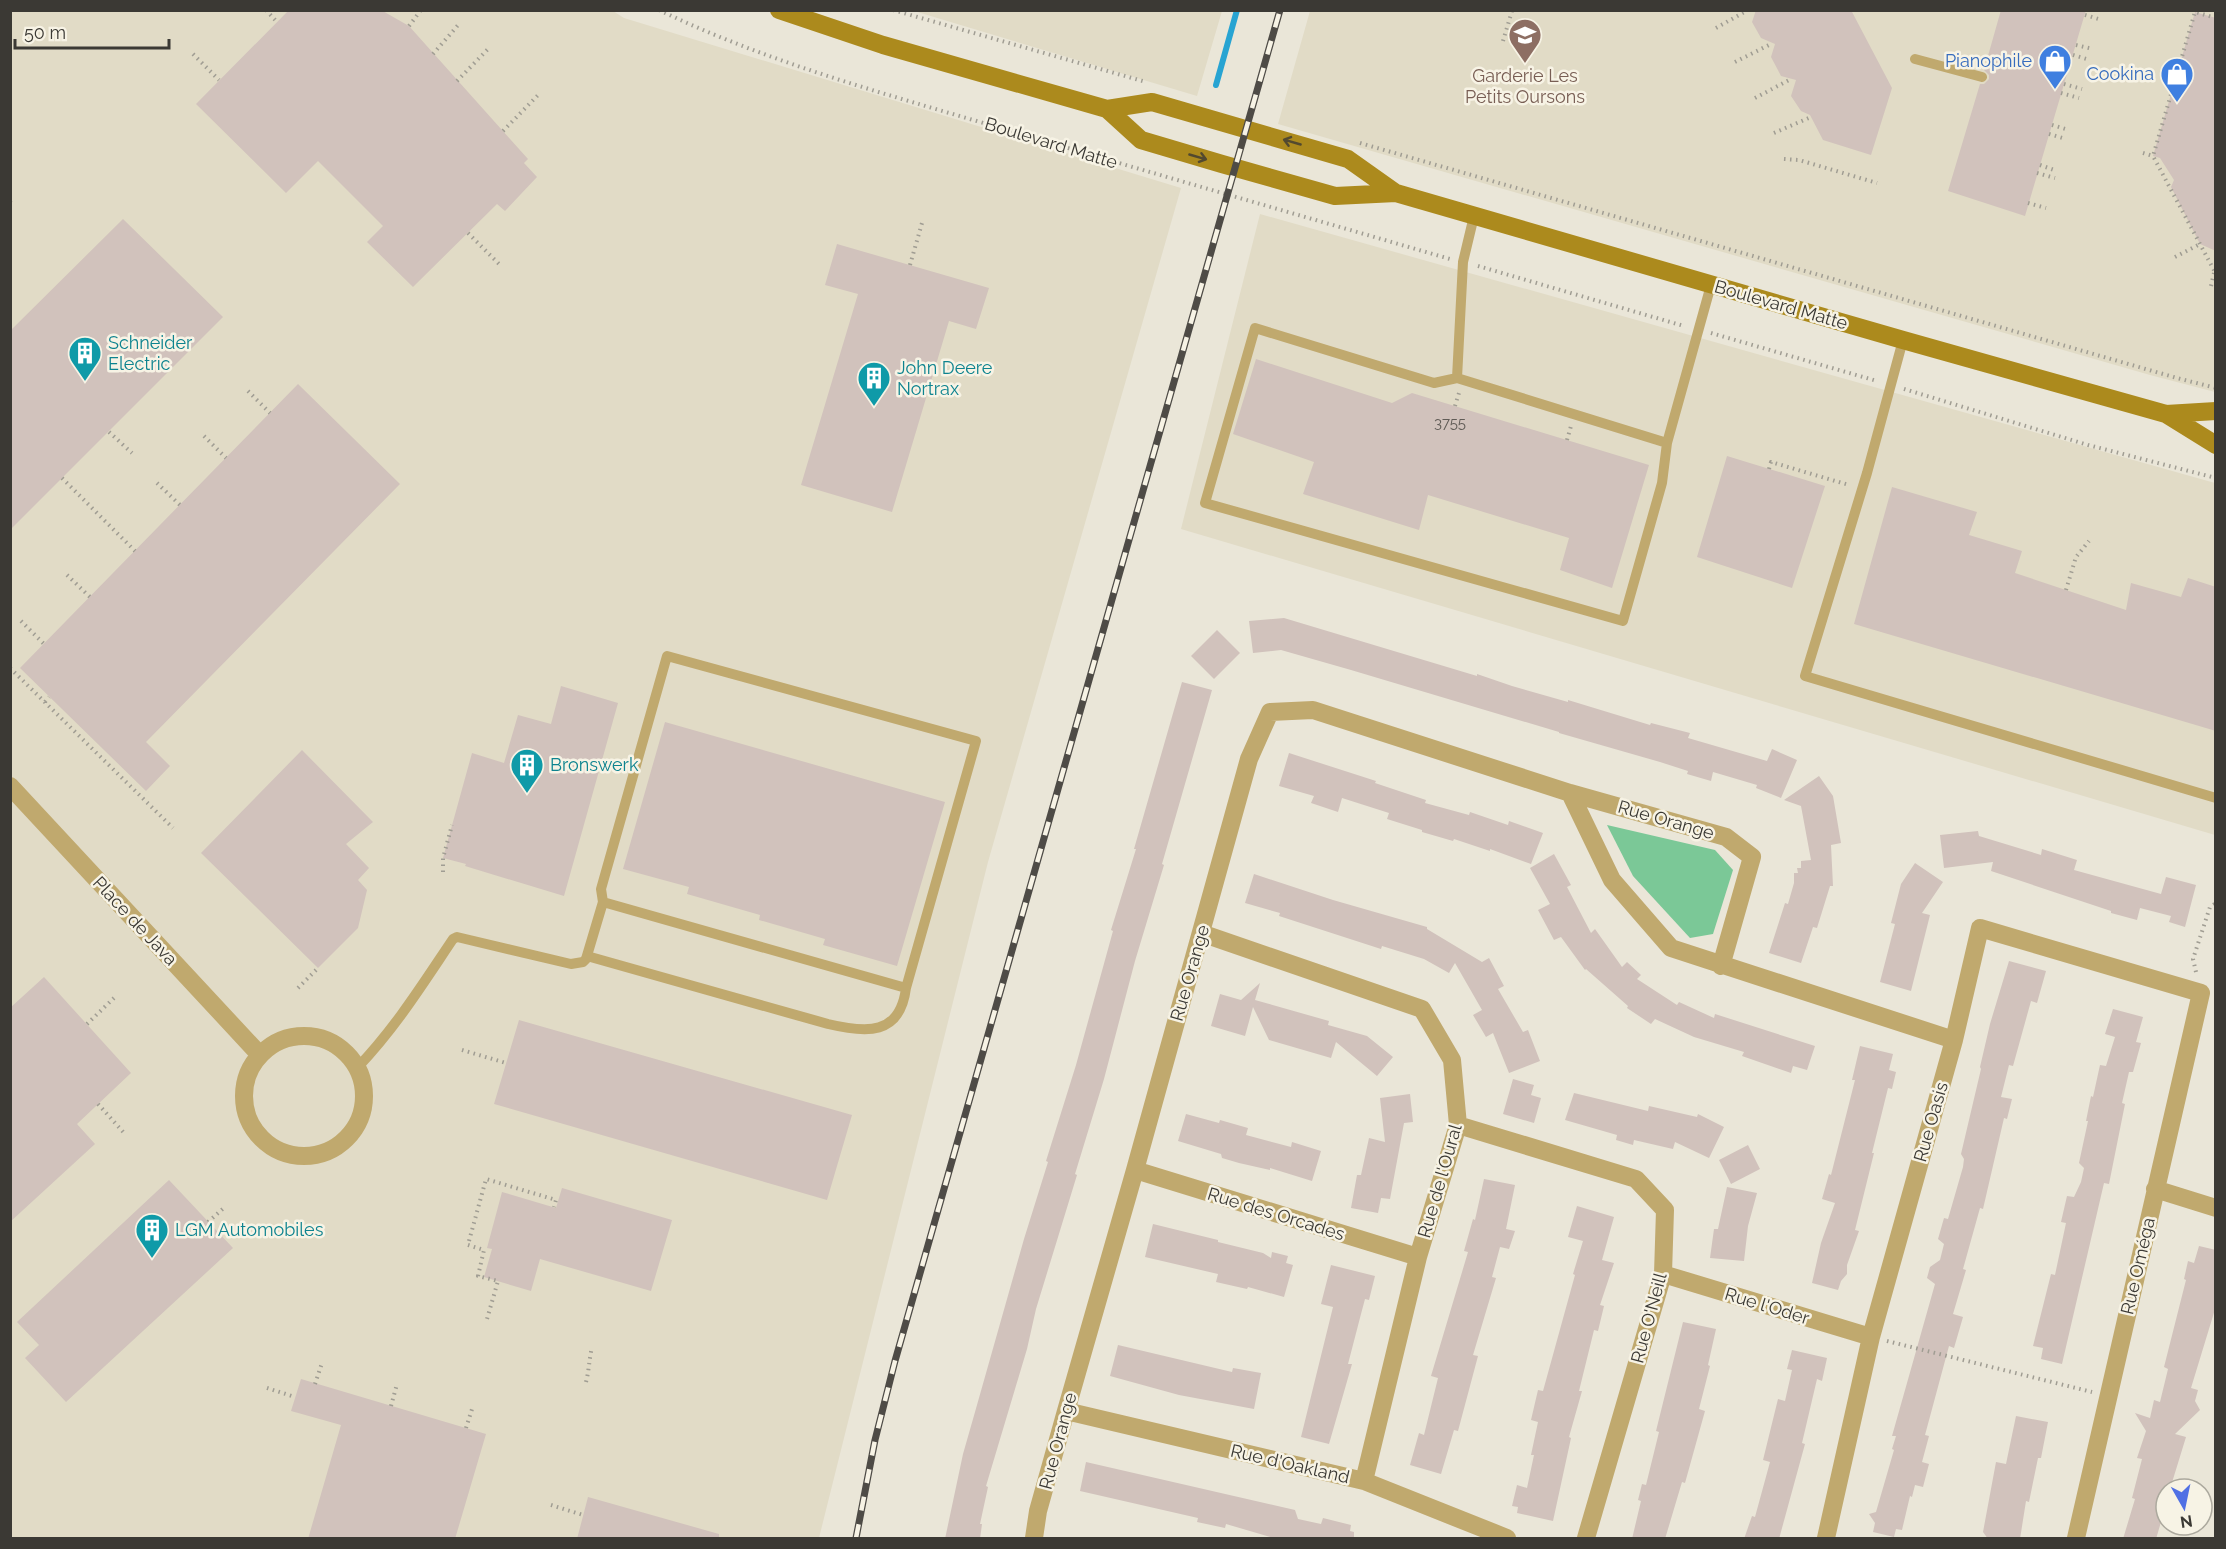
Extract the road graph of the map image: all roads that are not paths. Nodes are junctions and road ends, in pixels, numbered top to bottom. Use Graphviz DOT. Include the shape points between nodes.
graph roads {
  1 [pos="779,10"];
  2 [pos="1915,59"];
  3 [pos="1982,76"];
  4 [pos="1107,110"];
  5 [pos="1396,193"];
  6 [pos="1474,216"];
  7 [pos="1711,285"];
  8 [pos="1903,340"];
  9 [pos="1457,378"];
  10 [pos="2216,411"];
  11 [pos="2166,414"];
  12 [pos="1667,443"];
  13 [pos="2216,445"];
  14 [pos="10,786"];
  15 [pos="1570,793"];
  16 [pos="2216,798"];
  17 [pos="603,902"];
  18 [pos="1201,933"];
  19 [pos="587,956"];
  20 [pos="1721,966"];
  21 [pos="906,988"];
  22 [pos="2201,993"];
  23 [pos="1954,1040"];
  24 [pos="260,1055"];
  25 [pos="357,1068"];
  26 [pos="1458,1125"];
  27 [pos="1135,1170"];
  28 [pos="2156,1189"];
  29 [pos="2216,1208"];
  30 [pos="1418,1257"];
  31 [pos="1663,1274"];
  32 [pos="1871,1337"];
  33 [pos="1066,1411"];
  34 [pos="1364,1481"];
  35 [pos="1034,1539"];
  36 [pos="1506,1539"];
  37 [pos="1586,1539"];
  38 [pos="1826,1539"];
  39 [pos="2076,1539"];
  1 -- 4 [label="main road, Boulevard Matte" via="883,45"];
  2 -- 3 [label="lane"];
  4 -- 5 [label="main road, Boulevard Matte, one-way" via="1142,140 1222,164 1335,196"];
  5 -- 4 [label="main road, Boulevard Matte, one-way" via="1348,159 1152,102"];
  5 -- 6 [label="main road, Boulevard Matte"];
  6 -- 7 [label="main road, Boulevard Matte"];
  6 -- 9 [label="lane" via="1463,262"];
  7 -- 8 [label="main road, Boulevard Matte"];
  7 -- 12 [label="lane"];
  8 -- 11 [label="main road, Boulevard Matte"];
  8 -- 16 [label="lane" via="1805,676"];
  9 -- 12 [label="lane"];
  9 -- 12 [label="lane" via="1434,383 1255,328 1205,503 1623,621 1662,483"];
  10 -- 11 [label="main road, Boulevard Matte"];
  11 -- 13 [label="main road, Boulevard Matte"];
  14 -- 24 [label="street, Place de Java"];
  15 -- 18 [label="street, Rue Orange" via="1313,710 1270,712 1249,759"];
  15 -- 20 [label="street" via="1612,880 1671,948"];
  15 -- 20 [label="street, Rue Orange" via="1726,837 1752,857"];
  17 -- 19 [label="lane"];
  17 -- 21 [label="lane"];
  17 -- 21 [label="lane" via="601,889 666,656 976,741"];
  18 -- 26 [label="street, Rue de l'Oural" via="1422,1009 1452,1060"];
  18 -- 27 [label="street, Rue Orange"];
  19 -- 21 [label="lane" via="861,1031 892,1021"];
  19 -- 25 [label="lane" via="583,962 571,964 463,936 453,939 384,1040"];
  20 -- 23 [label="street"];
  22 -- 23 [label="street, Rue Oasis" via="1980,928"];
  22 -- 28 [label="street, Rue Oméga"];
  23 -- 32 [label="street, Rue Oasis"];
  24 -- 25 [label="street" via="281,1040 315,1037 343,1050"];
  24 -- 25 [label="street" via="246,1079 246,1111 263,1139 292,1154 322,1153 352,1131 364,1098"];
  26 -- 30 [label="street, Rue de l'Oural"];
  26 -- 31 [label="street, Rue O'Neill" via="1636,1179 1665,1210"];
  27 -- 30 [label="street, Rue des Orcades"];
  27 -- 33 [label="street, Rue Orange"];
  28 -- 29 [label="street"];
  28 -- 39 [label="street, Rue Oméga"];
  30 -- 34 [label="street, Rue de l'Oural"];
  31 -- 32 [label="street, Rue l'Oder"];
  31 -- 37 [label="street, Rue O'Neill"];
  32 -- 38 [label="street, Rue Oasis"];
  33 -- 34 [label="street, Rue d'Oakland"];
  33 -- 35 [label="street, Rue Orange"];
  34 -- 36 [label="street, Rue d'Oakland"];
}
